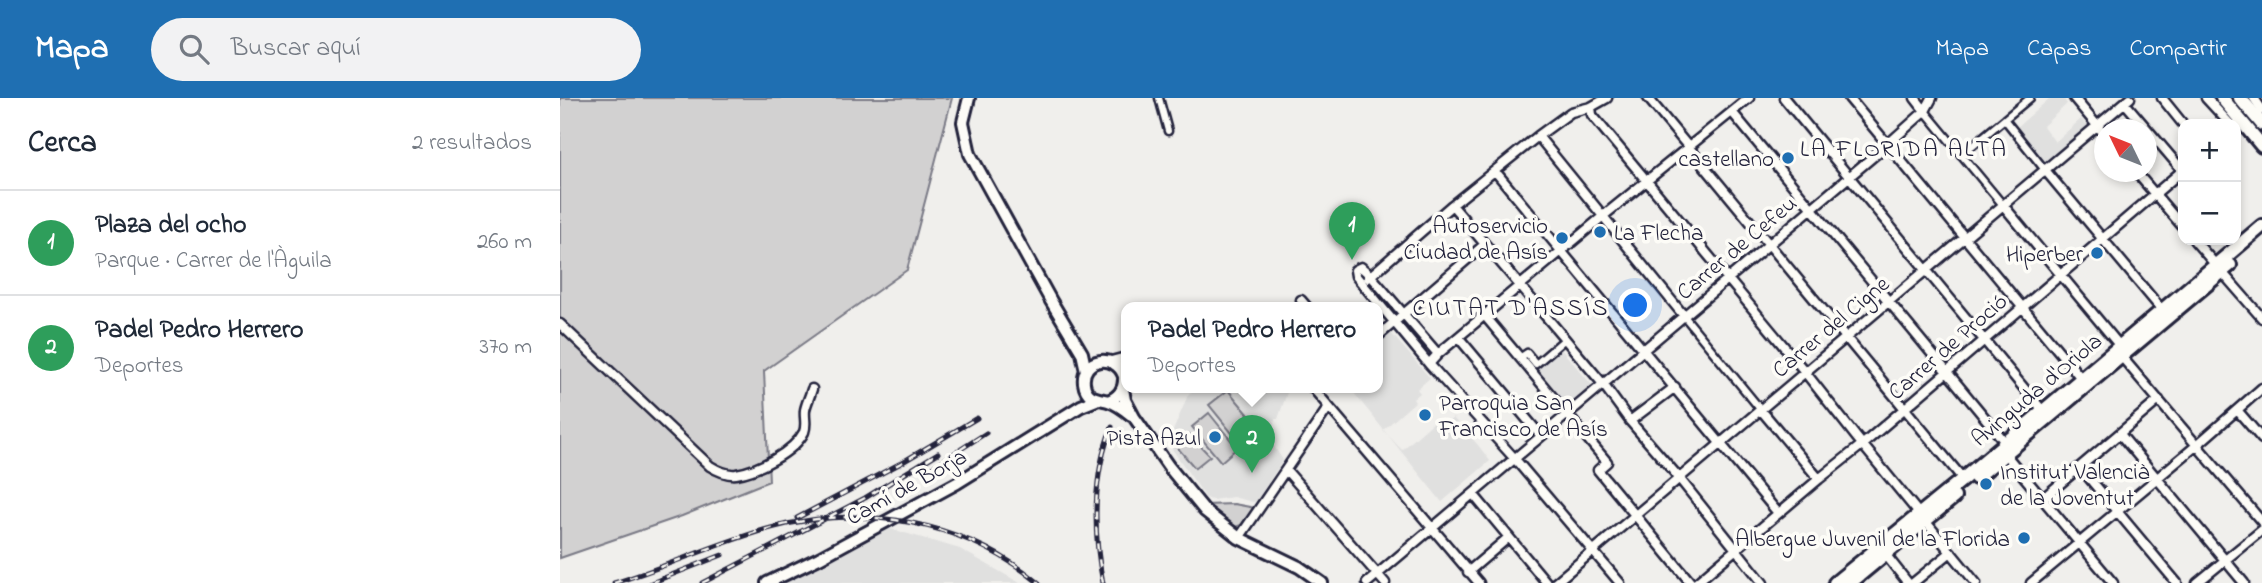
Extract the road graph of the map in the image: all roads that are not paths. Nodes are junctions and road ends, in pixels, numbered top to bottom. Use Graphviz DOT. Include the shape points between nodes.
graph roads {
  1 [pos="969,98"];
  2 [pos="1159,98"];
  3 [pos="1606,98"];
  4 [pos="1648,98"];
  5 [pos="1749,98"];
  6 [pos="1784,98"];
  7 [pos="1849,98"];
  8 [pos="1915,98"];
  9 [pos="1932,98"];
  10 [pos="2030,98"];
  11 [pos="2074,98"];
  12 [pos="2162,98"];
  13 [pos="2206,98"];
  14 [pos="2222,98"];
  15 [pos="2240,98"];
  16 [pos="2254,98"];
  17 [pos="2128,100"];
  18 [pos="1591,107"];
  19 [pos="2262,110"];
  20 [pos="1925,111"];
  21 [pos="1732,112"];
  22 [pos="2105,119"];
  23 [pos="2179,119"];
  24 [pos="2225,119"];
  25 [pos="2005,120"];
  26 [pos="2094,122"];
  27 [pos="2262,124"];
  28 [pos="2094,129"];
  29 [pos="1168,131"];
  30 [pos="1538,136"];
  31 [pos="1888,144"];
  32 [pos="2262,146"];
  33 [pos="1690,147"];
  34 [pos="1961,155"];
  35 [pos="2178,165"];
  36 [pos="2045,170"];
  37 [pos="1495,171"];
  38 [pos="2178,175"];
  39 [pos="1849,176"];
  40 [pos="1647,181"];
  41 [pos="2145,182"];
  42 [pos="2155,194"];
  43 [pos="1452,205"];
  44 [pos="2003,205"];
  45 [pos="1811,208"];
  46 [pos="1602,216"];
  47 [pos="2178,221"];
  48 [pos="2262,226"];
  49 [pos="2262,237"];
  50 [pos="1965,238"];
  51 [pos="2102,238"];
  52 [pos="1484,245"];
  53 [pos="1768,245"];
  54 [pos="2198,245"];
  55 [pos="1562,250"];
  56 [pos="2218,269"];
  57 [pos="1927,270"];
  58 [pos="2060,275"];
  59 [pos="1371,276"];
  60 [pos="1728,279"];
  61 [pos="1519,287"];
  62 [pos="1366,288"];
  63 [pos="1378,302"];
  64 [pos="1889,302"];
  65 [pos="2022,307"];
  66 [pos="1383,308"];
  67 [pos="2162,310"];
  68 [pos="1405,313"];
  69 [pos="1485,316"];
  70 [pos="1684,316"];
  71 [pos="2262,318"];
  72 [pos="1395,322"];
  73 [pos="560,324"];
  74 [pos="1383,332"];
  75 [pos="1459,338"];
  76 [pos="1846,338"];
  77 [pos="1565,339"];
  78 [pos="1984,339"];
  79 [pos="1075,341"];
  80 [pos="1643,350"];
  81 [pos="2120,351"];
  82 [pos="1438,354"];
  83 [pos="1521,357"];
  84 [pos="1121,358"];
  85 [pos="1108,361"];
  86 [pos="1429,364"];
  87 [pos="1121,369"];
  88 [pos="1086,371"];
  89 [pos="1947,372"];
  90 [pos="1805,373"];
  91 [pos="2081,378"];
  92 [pos="1603,384"];
  93 [pos="1084,386"];
  94 [pos="1675,387"];
  95 [pos="2262,388"];
  96 [pos="811,389"];
  97 [pos="1121,392"];
  98 [pos="1124,393"];
  99 [pos="1318,393"];
  100 [pos="1102,400"];
  101 [pos="2159,400"];
  102 [pos="1328,408"];
  103 [pos="1904,408"];
  104 [pos="1761,410"];
  105 [pos="2042,410"];
  106 [pos="2237,410"];
  107 [pos="1566,415"];
  108 [pos="1134,417"];
  109 [pos="1062,418"];
  110 [pos="1630,421"];
  111 [pos="2120,434"];
  112 [pos="1541,436"];
  113 [pos="2262,439"];
  114 [pos="1721,444"];
  115 [pos="1863,444"];
  116 [pos="2197,445"];
  117 [pos="2005,448"];
  118 [pos="1515,459"];
  119 [pos="2080,467"];
  120 [pos="1286,470"];
  121 [pos="1819,479"];
  122 [pos="1963,479"];
  123 [pos="2156,479"];
  124 [pos="1679,480"];
  125 [pos="1473,494"];
  126 [pos="2042,499"];
  127 [pos="2117,511"];
  128 [pos="1778,513"];
  129 [pos="1635,515"];
  130 [pos="1923,517"];
  131 [pos="2262,522"];
  132 [pos="1432,530"];
  133 [pos="2262,530"];
  134 [pos="1509,537"];
  135 [pos="1239,538"];
  136 [pos="2079,543"];
  137 [pos="1735,550"];
  138 [pos="1593,551"];
  139 [pos="1951,552"];
  140 [pos="1885,554"];
  141 [pos="2225,560"];
  142 [pos="1468,572"];
  143 [pos="1378,575"];
  144 [pos="767,583"];
  145 [pos="1322,583"];
  146 [pos="1367,583"];
  147 [pos="1385,583"];
  148 [pos="1479,583"];
  149 [pos="1547,583"];
  150 [pos="1555,583"];
  151 [pos="1619,583"];
  152 [pos="1694,583"];
  153 [pos="1763,583"];
  154 [pos="1835,583"];
  155 [pos="1850,583"];
  156 [pos="1910,583"];
  157 [pos="1976,583"];
  158 [pos="2031,583"];
  159 [pos="2113,583"];
  160 [pos="2177,583"];
  161 [pos="2197,583"];
  162 [pos="2244,583"];
  1 -- 79 [label="street" via="963,122 970,154"];
  2 -- 29 [label="street"];
  3 -- 18 [label="street"];
  4 -- 33 [label="street"];
  5 -- 21 [label="street"];
  6 -- 39 [label="street"];
  7 -- 31 [label="street"];
  8 -- 20 [label="street"];
  9 -- 20 [label="street, Carrer de Cefeu"];
  10 -- 25 [label="street"];
  11 -- 26 [label="street"];
  12 -- 23 [label="street"];
  13 -- 24 [label="street"];
  14 -- 32 [label="main road"];
  15 -- 27 [label="main road"];
  16 -- 19 [label="street"];
  17 -- 22 [label="street, Carrer del Cigne"];
  17 -- 35 [label="street"];
  18 -- 30 [label="street" via="1571,112"];
  18 -- 40 [label="street" via="1592,115"];
  20 -- 31 [label="street, Carrer de Cefeu"];
  20 -- 34 [label="street"];
  21 -- 33 [label="street"];
  21 -- 45 [label="street"];
  25 -- 34 [label="street"];
  25 -- 36 [label="street"];
  28 -- 36 [label="street, Carrer del Cigne"];
  30 -- 37 [label="street"];
  30 -- 46 [label="street"];
  31 -- 39 [label="street, Carrer de Cefeu"];
  31 -- 50 [label="street"];
  33 -- 40 [label="street"];
  33 -- 53 [label="street"];
  34 -- 44 [label="street"];
  36 -- 44 [label="street, Carrer del Cigne"];
  36 -- 51 [label="street"];
  37 -- 43 [label="street"];
  37 -- 55 [label="street"];
  38 -- 42 [label="street, Carrer de Proció"];
  39 -- 45 [label="street, Carrer de Cefeu"];
  39 -- 57 [label="street"];
  40 -- 46 [label="street"];
  40 -- 60 [label="street"];
  41 -- 42 [label="street"];
  42 -- 47 [label="street"];
  42 -- 51 [label="street, Carrer de Proció"];
  43 -- 52 [label="street"];
  43 -- 59 [label="street"];
  44 -- 50 [label="street, Carrer del Cigne"];
  44 -- 58 [label="street"];
  45 -- 53 [label="street, Carrer de Cefeu"];
  45 -- 64 [label="street"];
  46 -- 55 [label="street"];
  46 -- 70 [label="street"];
  48 -- 56 [label="main road, Avinguda d'Oriola"];
  49 -- 56 [label="main road, Avinguda d'Oriola"];
  50 -- 57 [label="street, Carrer del Cigne"];
  50 -- 65 [label="street"];
  51 -- 58 [label="street, Carrer de Proció"];
  51 -- 67 [label="street"];
  52 -- 61 [label="street"];
  52 -- 68 [label="street"];
  53 -- 60 [label="street, Carrer de Cefeu"];
  53 -- 76 [label="street"];
  54 -- 56 [label="street"];
  55 -- 61 [label="street"];
  55 -- 80 [label="street"];
  56 -- 67 [label="main road, Avinguda d'Oriola"];
  56 -- 71 [label="street"];
  56 -- 81 [label="main road, Avinguda d'Oriola"];
  57 -- 64 [label="street, Carrer del Cigne"];
  57 -- 78 [label="street"];
  58 -- 65 [label="street, Carrer de Proció"];
  58 -- 81 [label="street"];
  59 -- 62 [label="street"];
  59 -- 62 [label="street" via="1361,267 1354,273"];
  59 -- 68 [label="street"];
  60 -- 70 [label="street, Carrer de Cefeu"];
  60 -- 90 [label="street"];
  61 -- 69 [label="street"];
  61 -- 77 [label="street"];
  62 -- 63 [label="street"];
  64 -- 76 [label="street, Carrer del Cigne"];
  64 -- 89 [label="street"];
  65 -- 78 [label="street, Carrer de Proció"];
  65 -- 91 [label="street"];
  66 -- 72 [label="street"];
  67 -- 81 [label="main road, Avinguda d'Oriola"];
  68 -- 72 [label="street"];
  68 -- 82 [label="street"];
  69 -- 75 [label="street"];
  69 -- 83 [label="street"];
  70 -- 80 [label="street, Carrer de Cefeu"];
  70 -- 104 [label="street"];
  72 -- 74 [label="street"];
  72 -- 86 [label="street"];
  73 -- 96 [label="street" via="710,466 723,472 736,474 764,465 797,440 805,428"];
  75 -- 82 [label="street"];
  75 -- 112 [label="street"];
  76 -- 90 [label="street, Carrer del Cigne"];
  76 -- 103 [label="street"];
  77 -- 83 [label="street" via="1536,364 1527,353"];
  77 -- 92 [label="street"];
  78 -- 89 [label="street, Carrer de Proció"];
  78 -- 105 [label="street"];
  79 -- 85 [label="street"];
  79 -- 88 [label="street"];
  80 -- 92 [label="street, Carrer de Cefeu"];
  80 -- 94 [label="street"];
  81 -- 91 [label="main road, Avinguda d'Oriola"];
  81 -- 101 [label="street"];
  81 -- 117 [label="main road, Avinguda d'Oriola"];
  82 -- 86 [label="street"];
  83 -- 107 [label="street"];
  84 -- 85 [label="street"];
  85 -- 87 [label="street"];
  85 -- 88 [label="street" via="1094,363"];
  86 -- 118 [label="street"];
  88 -- 93 [label="street"];
  89 -- 103 [label="street, Carrer de Proció"];
  89 -- 117 [label="street"];
  90 -- 104 [label="street, Carrer del Cigne"];
  90 -- 115 [label="street"];
  91 -- 105 [label="main road, Avinguda d'Oriola"];
  92 -- 107 [label="street, Carrer de Cefeu"];
  92 -- 110 [label="street"];
  93 -- 100 [label="street" via="1091,396"];
  93 -- 109 [label="street, Camí de Borja"];
  94 -- 110 [label="street"];
  94 -- 114 [label="street"];
  95 -- 106 [label="street"];
  97 -- 100 [label="street"];
  98 -- 108 [label="street"];
  99 -- 102 [label="street"];
  100 -- 108 [label="street"];
  100 -- 109 [label="street, Camí de Borja"];
  101 -- 111 [label="street"];
  101 -- 116 [label="street"];
  102 -- 120 [label="street"];
  102 -- 132 [label="street"];
  103 -- 115 [label="street, Carrer de Proció"];
  103 -- 122 [label="street"];
  104 -- 114 [label="street, Carrer del Cigne"];
  104 -- 121 [label="street"];
  105 -- 117 [label="main road, Avinguda d'Oriola"];
  106 -- 113 [label="street"];
  106 -- 116 [label="street"];
  107 -- 112 [label="street, Carrer de Cefeu"];
  107 -- 129 [label="street" via="1607,462 1598,470"];
  108 -- 135 [label="street" via="1186,490"];
  109 -- 144 [label="street, Camí de Borja" via="957,483"];
  110 -- 124 [label="street"];
  111 -- 119 [label="street"];
  111 -- 123 [label="street"];
  112 -- 118 [label="street, Carrer de Cefeu"];
  114 -- 124 [label="street, Carrer del Cigne"];
  114 -- 128 [label="street"];
  115 -- 121 [label="street, Carrer de Proció"];
  115 -- 130 [label="street"];
  116 -- 123 [label="street"];
  116 -- 131 [label="street"];
  117 -- 122 [label="main road, Avinguda d'Oriola"];
  117 -- 126 [label="street"];
  117 -- 130 [label="main road, Avinguda d'Oriola"];
  118 -- 125 [label="street, Carrer de Cefeu"];
  118 -- 138 [label="street"];
  119 -- 126 [label="street"];
  119 -- 127 [label="street"];
  120 -- 135 [label="street"];
  120 -- 143 [label="street"];
  121 -- 128 [label="street, Carrer de Proció"];
  122 -- 130 [label="main road, Avinguda d'Oriola"];
  123 -- 127 [label="street"];
  123 -- 141 [label="street"];
  124 -- 129 [label="street, Carrer del Cigne"];
  124 -- 137 [label="street"];
  125 -- 132 [label="street, Carrer de Cefeu"];
  125 -- 134 [label="street"];
  126 -- 136 [label="street"];
  127 -- 136 [label="street"];
  127 -- 160 [label="street"];
  128 -- 137 [label="street, Carrer de Proció"];
  129 -- 138 [label="street, Carrer del Cigne"];
  129 -- 152 [label="street"];
  130 -- 139 [label="street"];
  130 -- 140 [label="main road, Avinguda d'Oriola"];
  130 -- 154 [label="main road, Avinguda d'Oriola"];
  132 -- 142 [label="street"];
  132 -- 143 [label="street, Carrer de Cefeu"];
  133 -- 141 [label="street"];
  134 -- 142 [label="street"];
  134 -- 149 [label="street"];
  135 -- 145 [label="street" via="1299,566"];
  136 -- 158 [label="street"];
  136 -- 159 [label="street"];
  137 -- 152 [label="street, Carrer de Proció"];
  137 -- 153 [label="street"];
  138 -- 150 [label="street, Carrer del Cigne"];
  138 -- 151 [label="street"];
  139 -- 156 [label="street"];
  139 -- 157 [label="street"];
  140 -- 155 [label="main road, Avinguda d'Oriola"];
  140 -- 156 [label="street"];
  141 -- 161 [label="street"];
  141 -- 162 [label="street"];
  142 -- 148 [label="street"];
  143 -- 146 [label="street, Carrer de Cefeu"];
  143 -- 147 [label="street"];
}
